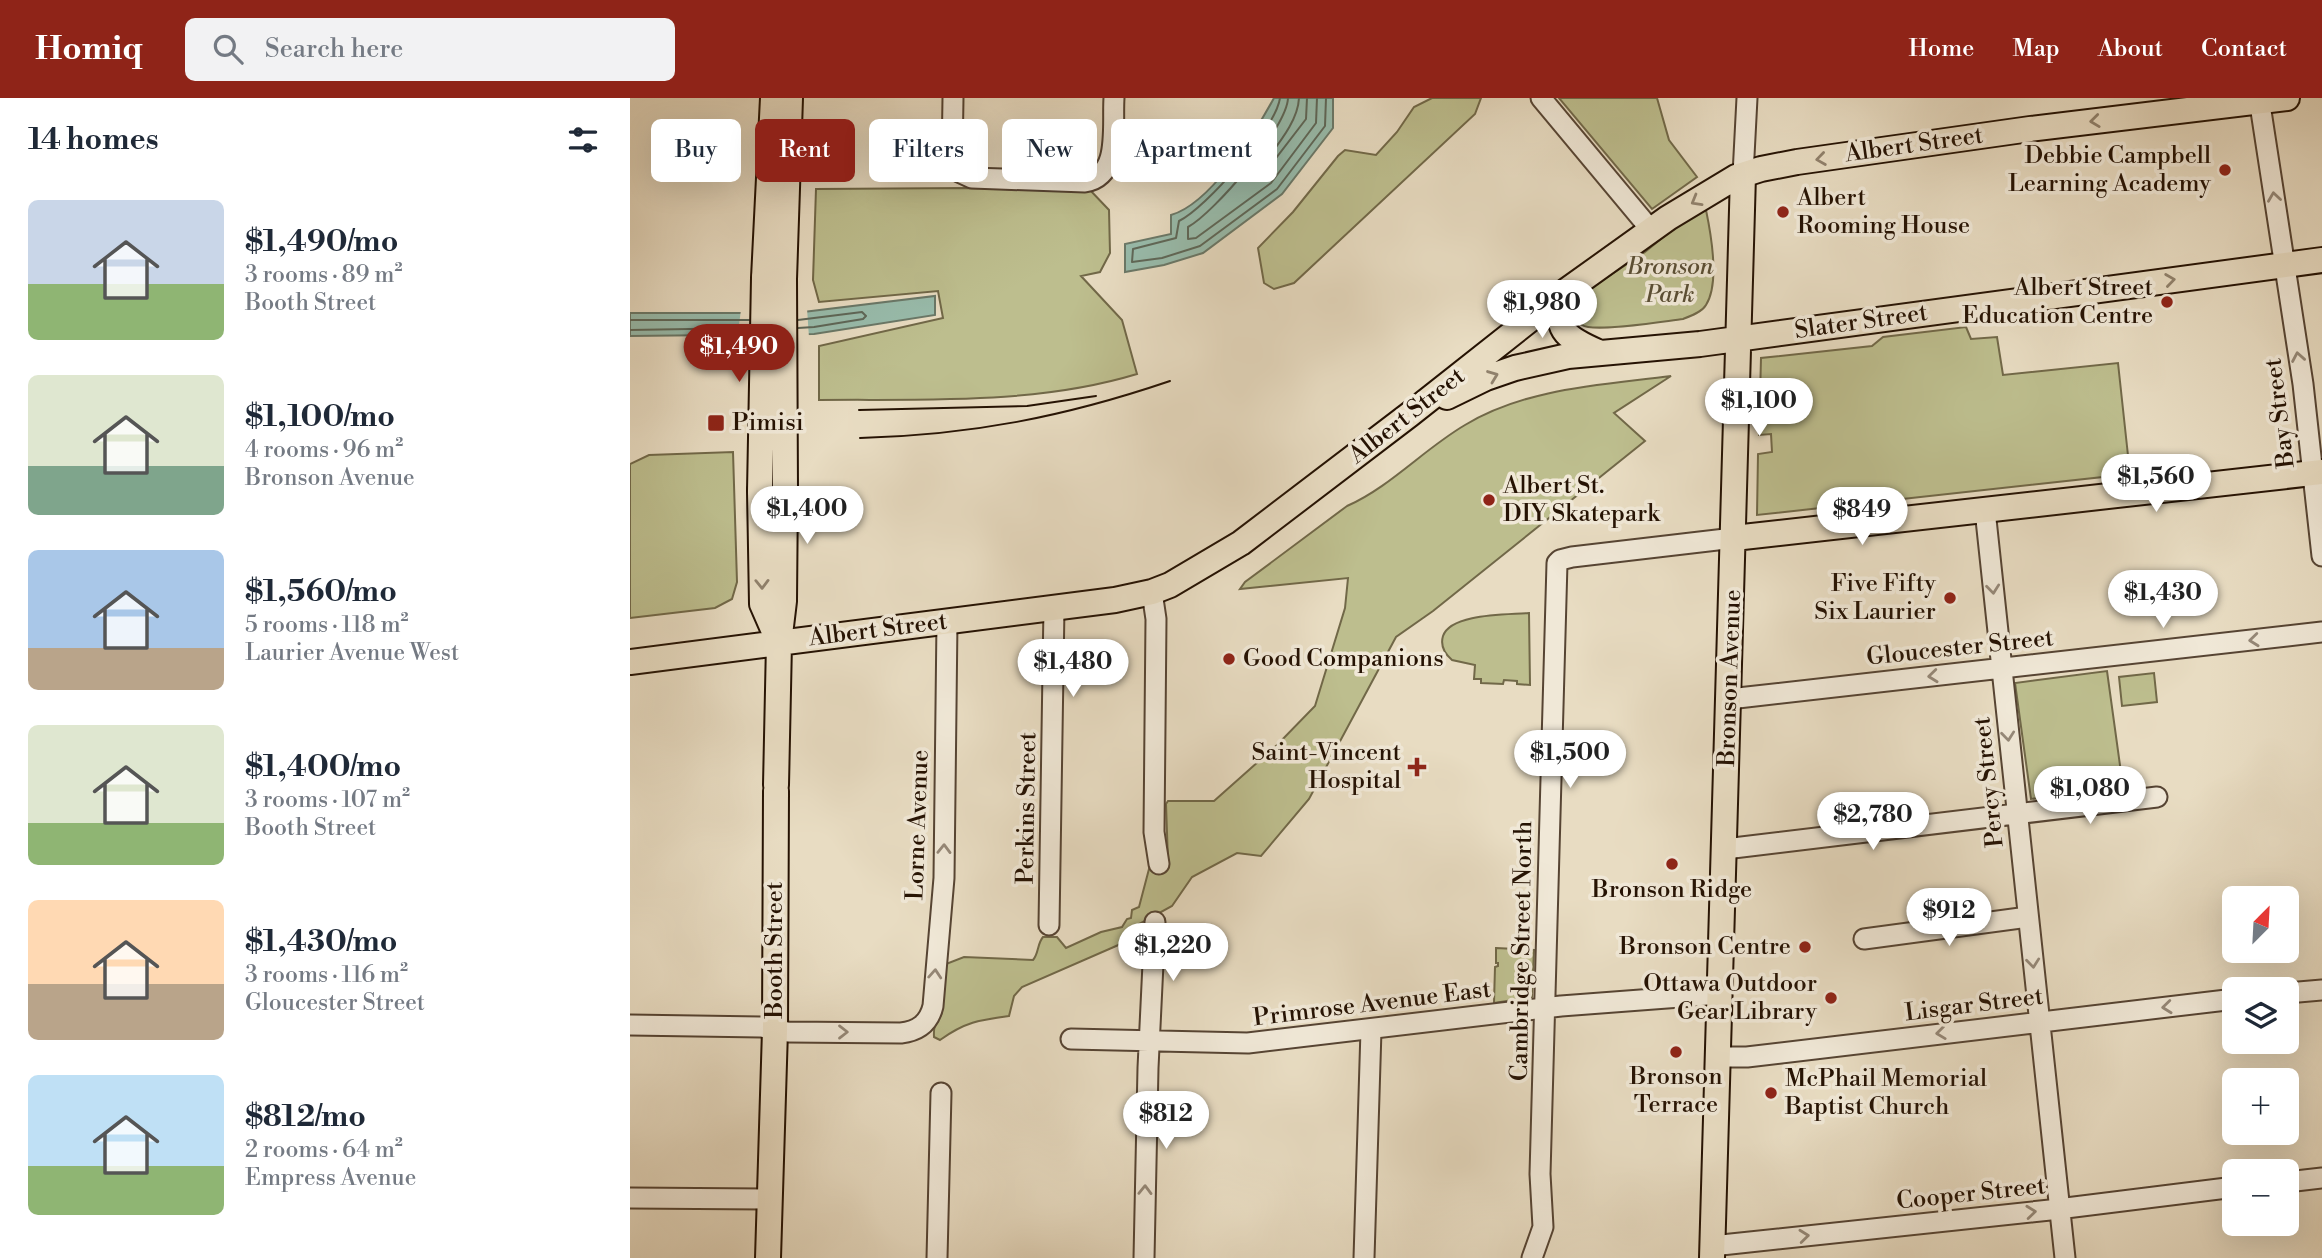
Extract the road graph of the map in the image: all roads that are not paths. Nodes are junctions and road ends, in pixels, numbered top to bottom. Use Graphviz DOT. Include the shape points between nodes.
graph roads {
  1 [pos="773,98"];
  2 [pos="790,98"];
  3 [pos="953,98"];
  4 [pos="1114,98"];
  5 [pos="1541,98"];
  6 [pos="1747,98"];
  7 [pos="2287,98"];
  8 [pos="2260,99"];
  9 [pos="1743,175"];
  10 [pos="1651,230"];
  11 [pos="2322,260"];
  12 [pos="2284,265"];
  13 [pos="774,279"];
  14 [pos="1566,291"];
  15 [pos="1738,338"];
  16 [pos="1598,352"];
  17 [pos="1409,415"];
  18 [pos="2317,473"];
  19 [pos="1985,510"];
  20 [pos="1734,538"];
  21 [pos="2322,556"];
  22 [pos="1152,592"];
  23 [pos="1054,607"];
  24 [pos="947,621"];
  25 [pos="2322,632"];
  26 [pos="779,643"];
  27 [pos="630,662"];
  28 [pos="2001,668"];
  29 [pos="1729,699"];
  30 [pos="2157,797"];
  31 [pos="2017,815"];
  32 [pos="1725,849"];
  33 [pos="1159,864"];
  34 [pos="2028,917"];
  35 [pos="1155,922"];
  36 [pos="1049,925"];
  37 [pos="1864,939"];
  38 [pos="2322,990"];
  39 [pos="2299,992"];
  40 [pos="1720,994"];
  41 [pos="2222,1000"];
  42 [pos="1544,1008"];
  43 [pos="2039,1021"];
  44 [pos="630,1025"];
  45 [pos="775,1030"];
  46 [pos="1371,1030"];
  47 [pos="1071,1039"];
  48 [pos="1150,1042"];
  49 [pos="1718,1057"];
  50 [pos="941,1093"];
  51 [pos="2322,1178"];
  52 [pos="2299,1181"];
  53 [pos="2222,1189"];
  54 [pos="630,1198"];
  55 [pos="769,1199"];
  56 [pos="2060,1209"];
  57 [pos="1712,1252"];
  58 [pos="768,1258"];
  59 [pos="937,1258"];
  60 [pos="1144,1258"];
  61 [pos="1364,1258"];
  62 [pos="1532,1258"];
  63 [pos="2065,1258"];
  1 -- 13 [label="main road, Booth Street"];
  2 -- 13 [label="main road, Booth Street"];
  3 -- 4 [label="street" via="952,161 959,172 972,178 1094,180 1110,163"];
  5 -- 10 [label="street"];
  6 -- 9 [label="street, Bronson Avenue"];
  7 -- 8 [label="main road, Albert Street"];
  8 -- 9 [label="main road, Albert Street, one-way" via="1797,162"];
  12 -- 8 [label="street, Bay Street, one-way"];
  9 -- 10 [label="main road, Albert Street, one-way"];
  9 -- 15 [label="main road, Bronson Avenue"];
  10 -- 14 [label="main road, Albert Street"];
  11 -- 12 [label="main road, Slater Street"];
  15 -- 12 [label="main road, Slater Street, one-way"];
  18 -- 12 [label="street, Bay Street, one-way"];
  13 -- 26 [label="main road, Booth Street, bridge" via="785,491"];
  13 -- 26 [label="main road, Booth Street, one-way, bridge" via="760,491 762,604"];
  14 -- 16 [label="main road" via="1561,328 1567,337"];
  14 -- 17 [label="main road, Albert Street"];
  15 -- 16 [label="main road, Slater Street"];
  15 -- 20 [label="main road, Bronson Avenue"];
  17 -- 16 [label="main road, Slater Street, one-way" via="1515,368"];
  17 -- 22 [label="main road, Albert Street" via="1241,543"];
  18 -- 19 [label="main road"];
  18 -- 21 [label="street, Bay Street"];
  19 -- 20 [label="main road"];
  19 -- 28 [label="street, Percy Street, one-way"];
  20 -- 29 [label="main road, Bronson Avenue"];
  20 -- 42 [label="street, Cambridge Street North" via="1560,560 1556,568"];
  22 -- 23 [label="main road, Albert Street"];
  22 -- 33 [label="street" via="1156,620 1154,832"];
  23 -- 24 [label="main road, Albert Street"];
  23 -- 36 [label="street, Perkins Street"];
  24 -- 26 [label="main road, Albert Street"];
  45 -- 24 [label="street, Lorne Avenue, one-way" via="901,1032 915,1030 929,1018 944,878"];
  25 -- 28 [label="street, Gloucester Street, one-way"];
  26 -- 27 [label="main road, Albert Street"];
  26 -- 45 [label="main road, Booth Street"];
  28 -- 29 [label="street, Gloucester Street, one-way"];
  28 -- 31 [label="street, Percy Street, one-way"];
  29 -- 32 [label="main road, Bronson Avenue"];
  30 -- 31 [label="street"];
  31 -- 32 [label="street"];
  31 -- 34 [label="street, Percy Street"];
  32 -- 40 [label="main road, Bronson Avenue"];
  34 -- 37 [label="street"];
  34 -- 43 [label="street, Percy Street, one-way"];
  35 -- 48 [label="street"];
  38 -- 39 [label="street"];
  40 -- 42 [label="street, Primrose Avenue East"];
  40 -- 49 [label="main road, Bronson Avenue"];
  41 -- 43 [label="street, Lisgar Street, one-way"];
  42 -- 46 [label="street, Primrose Avenue East"];
  42 -- 62 [label="street, Cambridge Street North" via="1540,1174 1544,1227"];
  43 -- 49 [label="street, Lisgar Street, one-way"];
  43 -- 56 [label="street, Percy Street"];
  44 -- 45 [label="street"];
  45 -- 55 [label="main road, Booth Street"];
  46 -- 48 [label="street, Primrose Avenue East" via="1248,1043"];
  46 -- 61 [label="street"];
  47 -- 48 [label="street, Primrose Avenue East"];
  60 -- 48 [label="street, one-way"];
  49 -- 57 [label="main road, Bronson Avenue"];
  50 -- 59 [label="street"];
  51 -- 52 [label="street"];
  53 -- 56 [label="street, Cooper Street"];
  54 -- 55 [label="street"];
  55 -- 58 [label="main road, Booth Street"];
  57 -- 56 [label="street, Cooper Street, one-way"];
  56 -- 63 [label="street, Percy Street"];
}
